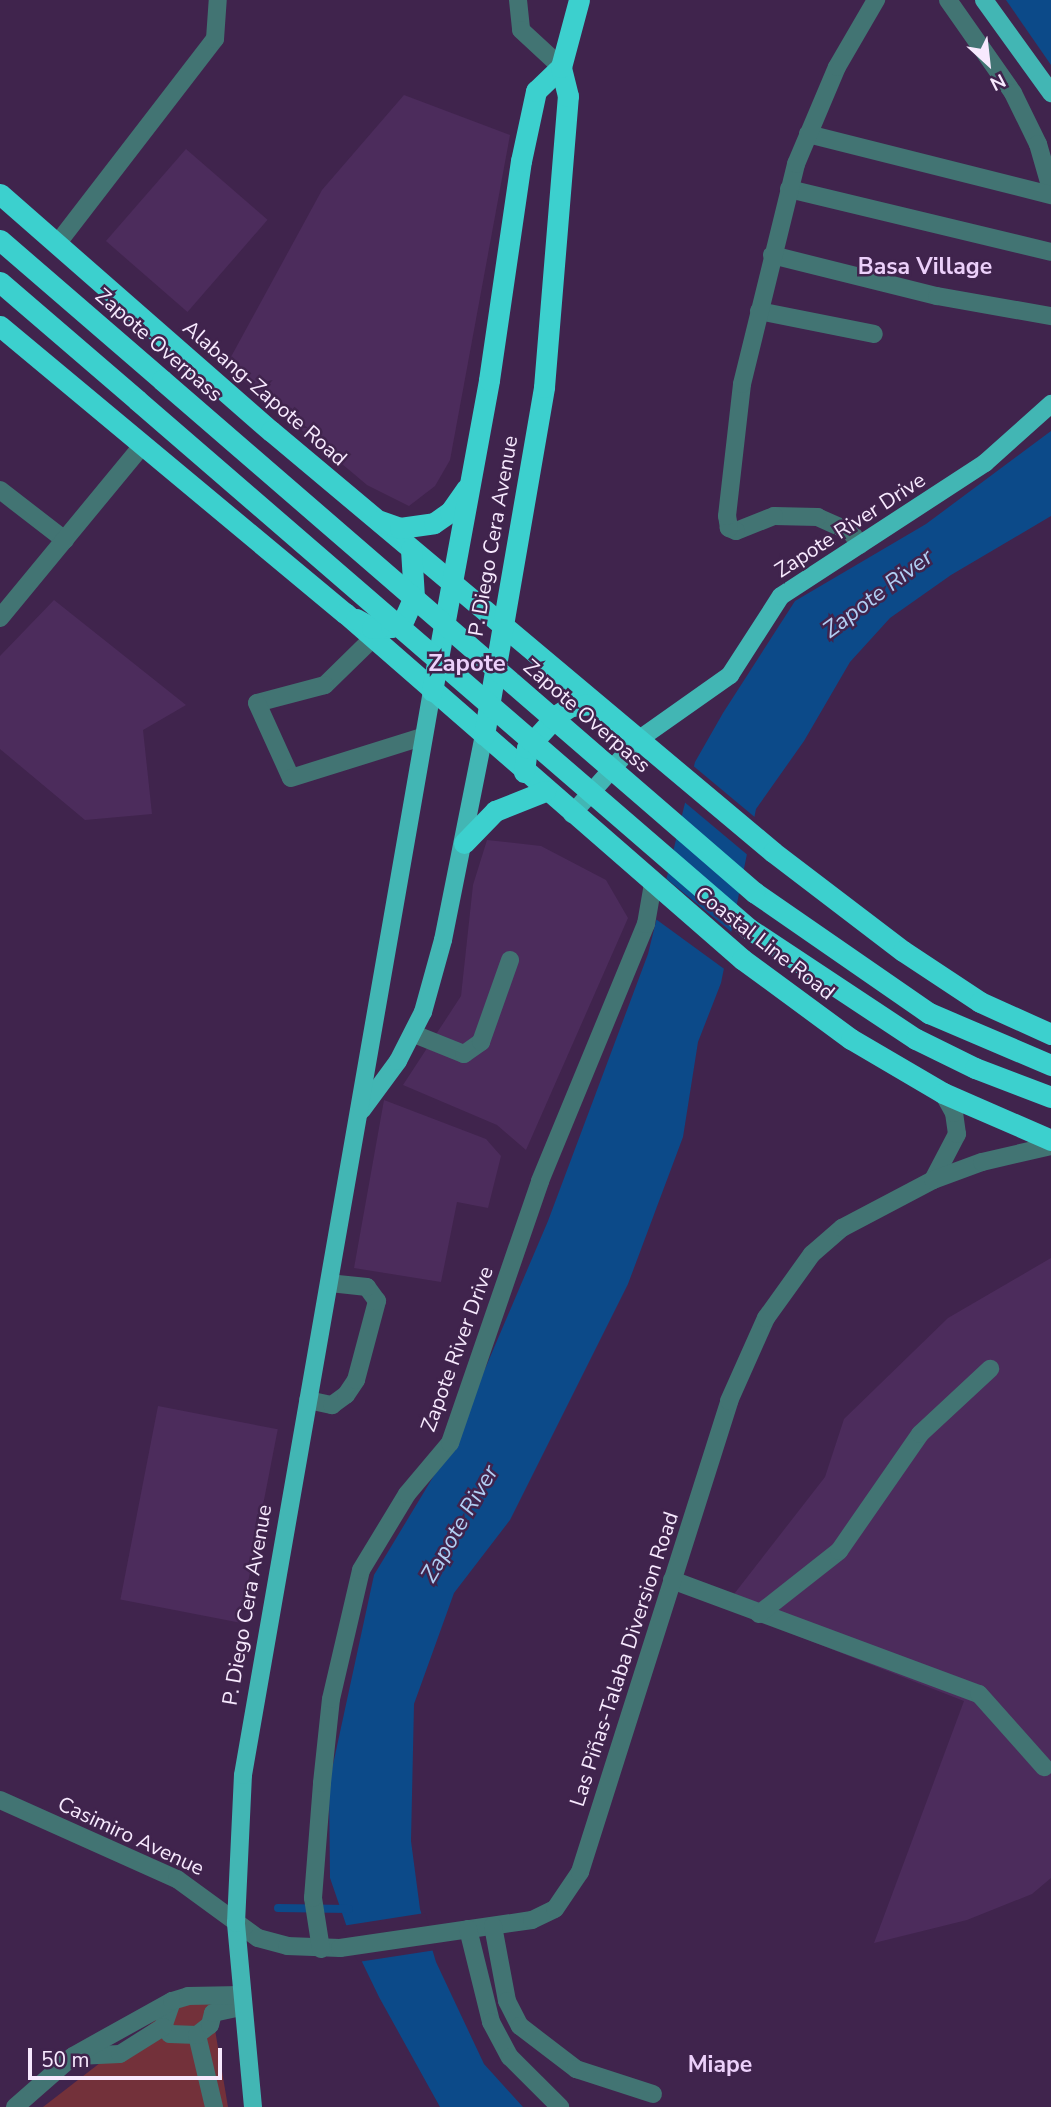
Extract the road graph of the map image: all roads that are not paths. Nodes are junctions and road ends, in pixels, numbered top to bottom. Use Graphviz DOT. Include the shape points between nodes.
graph roads {
  1 [pos="218,0"];
  2 [pos="518,0"];
  3 [pos="579,0"];
  4 [pos="876,0"];
  5 [pos="948,0"];
  6 [pos="984,0"];
  7 [pos="561,66"];
  8 [pos="1051,93"];
  9 [pos="808,134"];
  10 [pos="789,189"];
  11 [pos="1051,189"];
  12 [pos="0,194"];
  13 [pos="1051,195"];
  14 [pos="0,240"];
  15 [pos="57,244"];
  16 [pos="1051,252"];
  17 [pos="772,255"];
  18 [pos="0,282"];
  19 [pos="759,311"];
  20 [pos="1051,316"];
  21 [pos="0,326"];
  22 [pos="874,334"];
  23 [pos="1051,404"];
  24 [pos="142,446"];
  25 [pos="472,480"];
  26 [pos="0,490"];
  27 [pos="374,519"];
  28 [pos="65,540"];
  29 [pos="860,545"];
  30 [pos="411,550"];
  31 [pos="454,584"];
  32 [pos="345,613"];
  33 [pos="0,618"];
  34 [pos="502,624"];
  35 [pos="372,639"];
  36 [pos="432,691"];
  37 [pos="596,704"];
  38 [pos="484,735"];
  39 [pos="422,737"];
  40 [pos="638,740"];
  41 [pos="524,772"];
  42 [pos="545,791"];
  43 [pos="572,814"];
  44 [pos="464,843"];
  45 [pos="656,888"];
  46 [pos="510,960"];
  47 [pos="414,1034"];
  48 [pos="1051,1034"];
  49 [pos="1051,1065"];
  50 [pos="943,1093"];
  51 [pos="1051,1097"];
  52 [pos="358,1116"];
  53 [pos="1051,1140"];
  54 [pos="1051,1146"];
  55 [pos="933,1180"];
  56 [pos="330,1283"];
  57 [pos="990,1369"];
  58 [pos="308,1400"];
  59 [pos="672,1580"];
  60 [pos="759,1614"];
  61 [pos="1044,1767"];
  62 [pos="0,1800"];
  63 [pos="236,1923"];
  64 [pos="493,1926"];
  65 [pos="468,1929"];
  66 [pos="321,1949"];
  67 [pos="173,2001"];
  68 [pos="242,2001"];
  69 [pos="222,2003"];
  70 [pos="163,2027"];
  71 [pos="197,2035"];
  72 [pos="73,2056"];
  73 [pos="653,2094"];
  74 [pos="15,2107"];
  75 [pos="214,2107"];
  76 [pos="253,2107"];
  77 [pos="560,2107"];
  1 -- 15 [label="street" via="215,39"];
  2 -- 7 [label="street" via="521,30"];
  3 -- 7 [label="highway, P. Diego Cera Avenue"];
  4 -- 9 [label="street" via="848,45"];
  5 -- 11 [label="street" via="1013,93 1038,144"];
  6 -- 8 [label="main road"];
  7 -- 25 [label="highway, P. Diego Cera Avenue" via="536,90"];
  7 -- 34 [label="highway, P. Diego Cera Avenue" via="568,96 544,387"];
  9 -- 10 [label="street"];
  9 -- 13 [label="street"];
  10 -- 16 [label="street"];
  10 -- 17 [label="street"];
  12 -- 15 [label="highway, Alabang-Zapote Road"];
  14 -- 49 [label="highway, Zapote Overpass, bridge" via="754,891 929,1013"];
  15 -- 27 [label="highway, Alabang-Zapote Road"];
  17 -- 19 [label="street"];
  17 -- 20 [label="street" via="937,296"];
  18 -- 51 [label="highway, bridge" via="748,928 916,1039"];
  19 -- 22 [label="street"];
  19 -- 29 [label="street" via="742,384 729,528 749,529 792,513 830,521 851,532"];
  21 -- 24 [label="highway"];
  23 -- 29 [label="main road, Zapote River Drive" via="985,463"];
  24 -- 28 [label="street"];
  24 -- 32 [label="highway"];
  25 -- 27 [label="highway" via="450,512 434,523 400,528"];
  25 -- 31 [label="highway, P. Diego Cera Avenue"];
  26 -- 28 [label="street"];
  27 -- 30 [label="highway, Alabang-Zapote Road"];
  28 -- 33 [label="street"];
  29 -- 40 [label="main road, Zapote River Drive" via="781,596 730,676"];
  30 -- 31 [label="highway, Alabang-Zapote Road"];
  30 -- 32 [label="highway" via="414,597 404,619 391,627 372,628"];
  31 -- 34 [label="highway, Alabang-Zapote Road"];
  31 -- 36 [label="highway, P. Diego Cera Avenue"];
  32 -- 35 [label="highway"];
  34 -- 37 [label="highway"];
  34 -- 38 [label="highway, P. Diego Cera Avenue"];
  35 -- 36 [label="highway"];
  35 -- 39 [label="street" via="325,685 257,703 291,778"];
  36 -- 38 [label="highway"];
  36 -- 39 [label="main road, P. Diego Cera Avenue"];
  37 -- 40 [label="highway"];
  37 -- 41 [label="highway" via="571,706 557,715 527,748"];
  38 -- 41 [label="highway, Coastal Line Road"];
  38 -- 44 [label="main road, P. Diego Cera Avenue"];
  39 -- 52 [label="main road, P. Diego Cera Avenue"];
  40 -- 43 [label="main road, Zapote River Drive"];
  40 -- 48 [label="highway" via="773,852 903,951 980,1002"];
  41 -- 42 [label="highway, Coastal Line Road"];
  42 -- 43 [label="highway, Coastal Line Road"];
  42 -- 44 [label="highway" via="495,811"];
  43 -- 45 [label="highway, Coastal Line Road"];
  44 -- 47 [label="main road, P. Diego Cera Avenue" via="432,983"];
  45 -- 50 [label="highway, Coastal Line Road" via="741,959 851,1039"];
  45 -- 66 [label="street, Zapote River Drive" via="646,923 540,1181 450,1444 407,1494 361,1570 331,1699 313,1898"];
  46 -- 47 [label="street" via="481,1042 464,1054"];
  47 -- 52 [label="main road, P. Diego Cera Avenue"];
  50 -- 53 [label="highway, Coastal Line Road"];
  50 -- 55 [label="street" via="954,1113 957,1134"];
  52 -- 56 [label="main road, P. Diego Cera Avenue"];
  54 -- 55 [label="street, Las Piñas-Talaba Diversion Road" via="982,1162"];
  55 -- 59 [label="street, Las Piñas-Talaba Diversion Road" via="828,1238 766,1318 740,1370"];
  56 -- 58 [label="main road, P. Diego Cera Avenue"];
  56 -- 58 [label="street" via="368,1287 377,1301 356,1380 346,1395 332,1405"];
  57 -- 60 [label="street" via="920,1434 839,1551"];
  58 -- 63 [label="main road, P. Diego Cera Avenue" via="243,1775"];
  59 -- 60 [label="street"];
  59 -- 64 [label="street, Las Piñas-Talaba Diversion Road" via="575,1884 565,1900 543,1916"];
  60 -- 61 [label="street" via="979,1694"];
  62 -- 63 [label="street, Casimiro Avenue" via="177,1879"];
  63 -- 66 [label="street, Las Piñas-Talaba Diversion Road" via="258,1938"];
  63 -- 68 [label="main road, P. Diego Cera Avenue"];
  64 -- 65 [label="street, Las Piñas-Talaba Diversion Road"];
  64 -- 73 [label="street" via="507,2001 520,2026 576,2068"];
  65 -- 66 [label="street, Las Piñas-Talaba Diversion Road"];
  65 -- 77 [label="street" via="491,2022 510,2057"];
  67 -- 69 [label="street" via="188,1996"];
  67 -- 70 [label="street"];
  67 -- 72 [label="street"];
  68 -- 69 [label="street"];
  68 -- 76 [label="main road, P. Diego Cera Avenue"];
  69 -- 71 [label="street" via="210,2025"];
  70 -- 71 [label="street" via="170,2034"];
  70 -- 72 [label="street" via="120,2054"];
  71 -- 75 [label="street"];
  72 -- 74 [label="street"];
}
